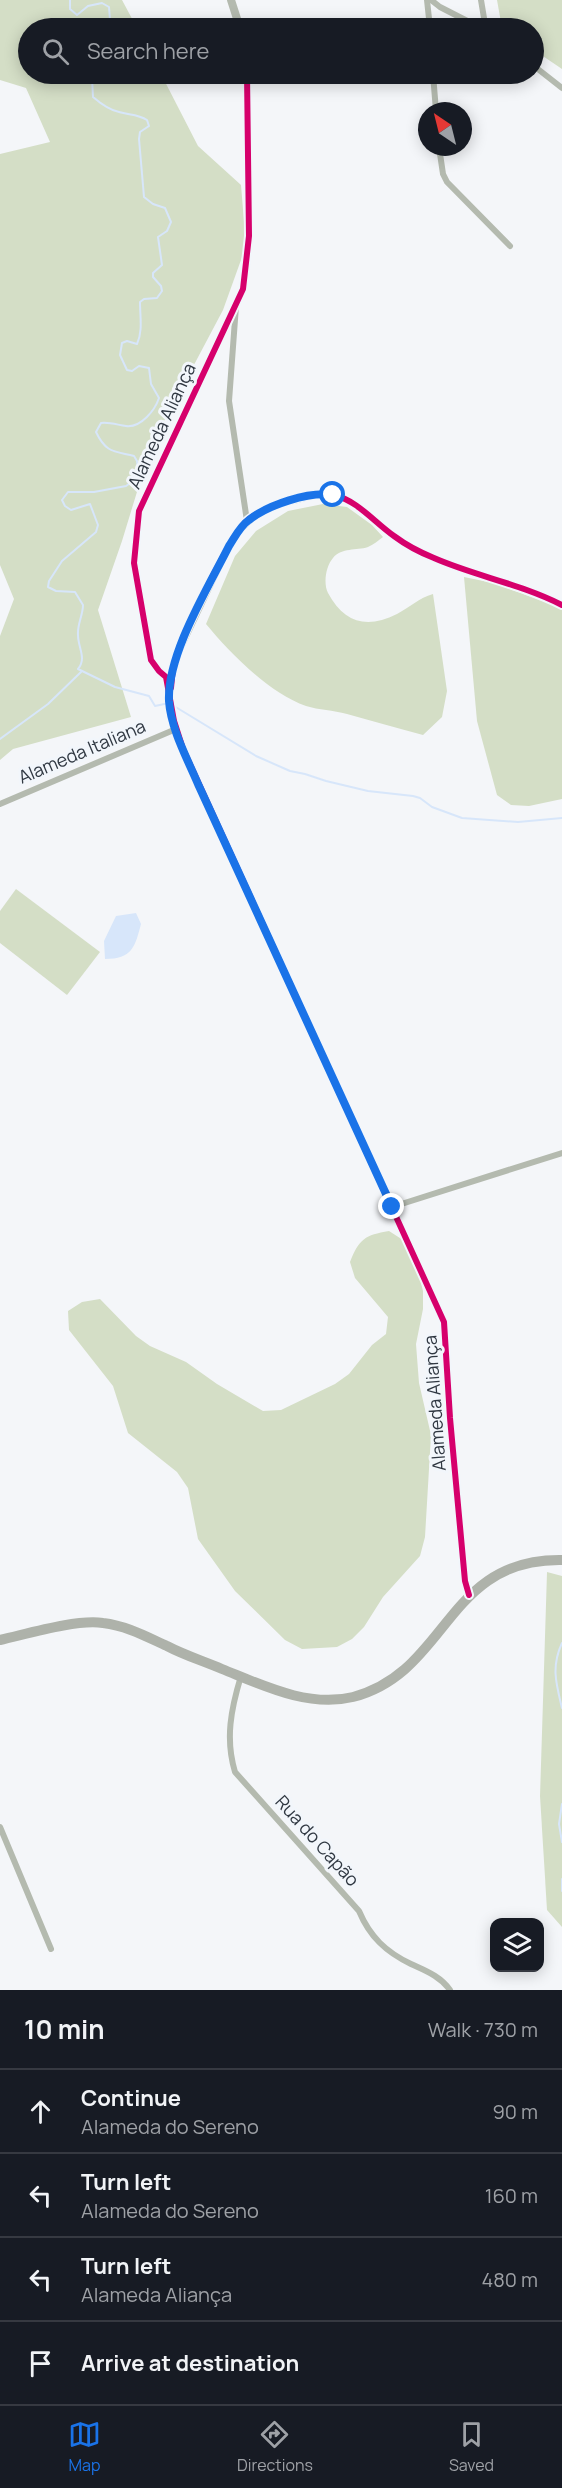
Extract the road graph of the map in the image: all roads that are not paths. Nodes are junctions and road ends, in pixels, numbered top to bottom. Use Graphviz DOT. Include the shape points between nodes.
graph roads {
  1 [pos="231,0"];
  2 [pos="429,0"];
  3 [pos="481,0"];
  4 [pos="237,18"];
  5 [pos="430,18"];
  6 [pos="461,18"];
  7 [pos="484,18"];
  8 [pos="544,74"];
  9 [pos="247,84"];
  10 [pos="434,84"];
  11 [pos="562,88"];
  12 [pos="435,102"];
  13 [pos="440,156"];
  14 [pos="510,246"];
  15 [pos="237,302"];
  16 [pos="247,520"];
  17 [pos="562,604"];
  18 [pos="169,700"];
  19 [pos="175,725"];
  20 [pos="0,804"];
  21 [pos="562,1153"];
  22 [pos="392,1207"];
  23 [pos="562,1560"];
  24 [pos="469,1595"];
  25 [pos="0,1640"];
  26 [pos="240,1677"];
  27 [pos="0,1827"];
  28 [pos="51,1949"];
  29 [pos="450,1990"];
  1 -- 4 [label="street"];
  2 -- 5 [label="street"];
  2 -- 6 [label="street"];
  3 -- 7 [label="street"];
  8 -- 11 [label="street"];
  9 -- 15 [label="street, Alameda Aliança" via="249,236 245,278"];
  10 -- 12 [label="street"];
  13 -- 14 [label="street" via="447,182"];
  15 -- 16 [label="street" via="229,401"];
  15 -- 18 [label="street, Alameda Aliança" via="139,511 134,563 152,660 166,677"];
  16 -- 17 [label="street" via="281,503 333,495 349,500 410,547"];
  16 -- 18 [label="street" via="229,546 175,660"];
  18 -- 19 [label="street, Alameda Aliança"];
  19 -- 20 [label="street, Alameda Italiana"];
  19 -- 22 [label="street, Alameda Aliança" via="198,784"];
  21 -- 22 [label="street"];
  22 -- 24 [label="street, Alameda Aliança" via="444,1322"];
  23 -- 24 [label="main road" via="515,1566 498,1573"];
  24 -- 26 [label="main road" via="408,1667 388,1682 352,1697 316,1699 278,1692"];
  25 -- 26 [label="main road" via="101,1622 133,1629"];
  26 -- 29 [label="street, Rua do Capão" via="231,1710 229,1752 235,1772 359,1911 382,1946 435,1975"];
  27 -- 28 [label="street"];
}
